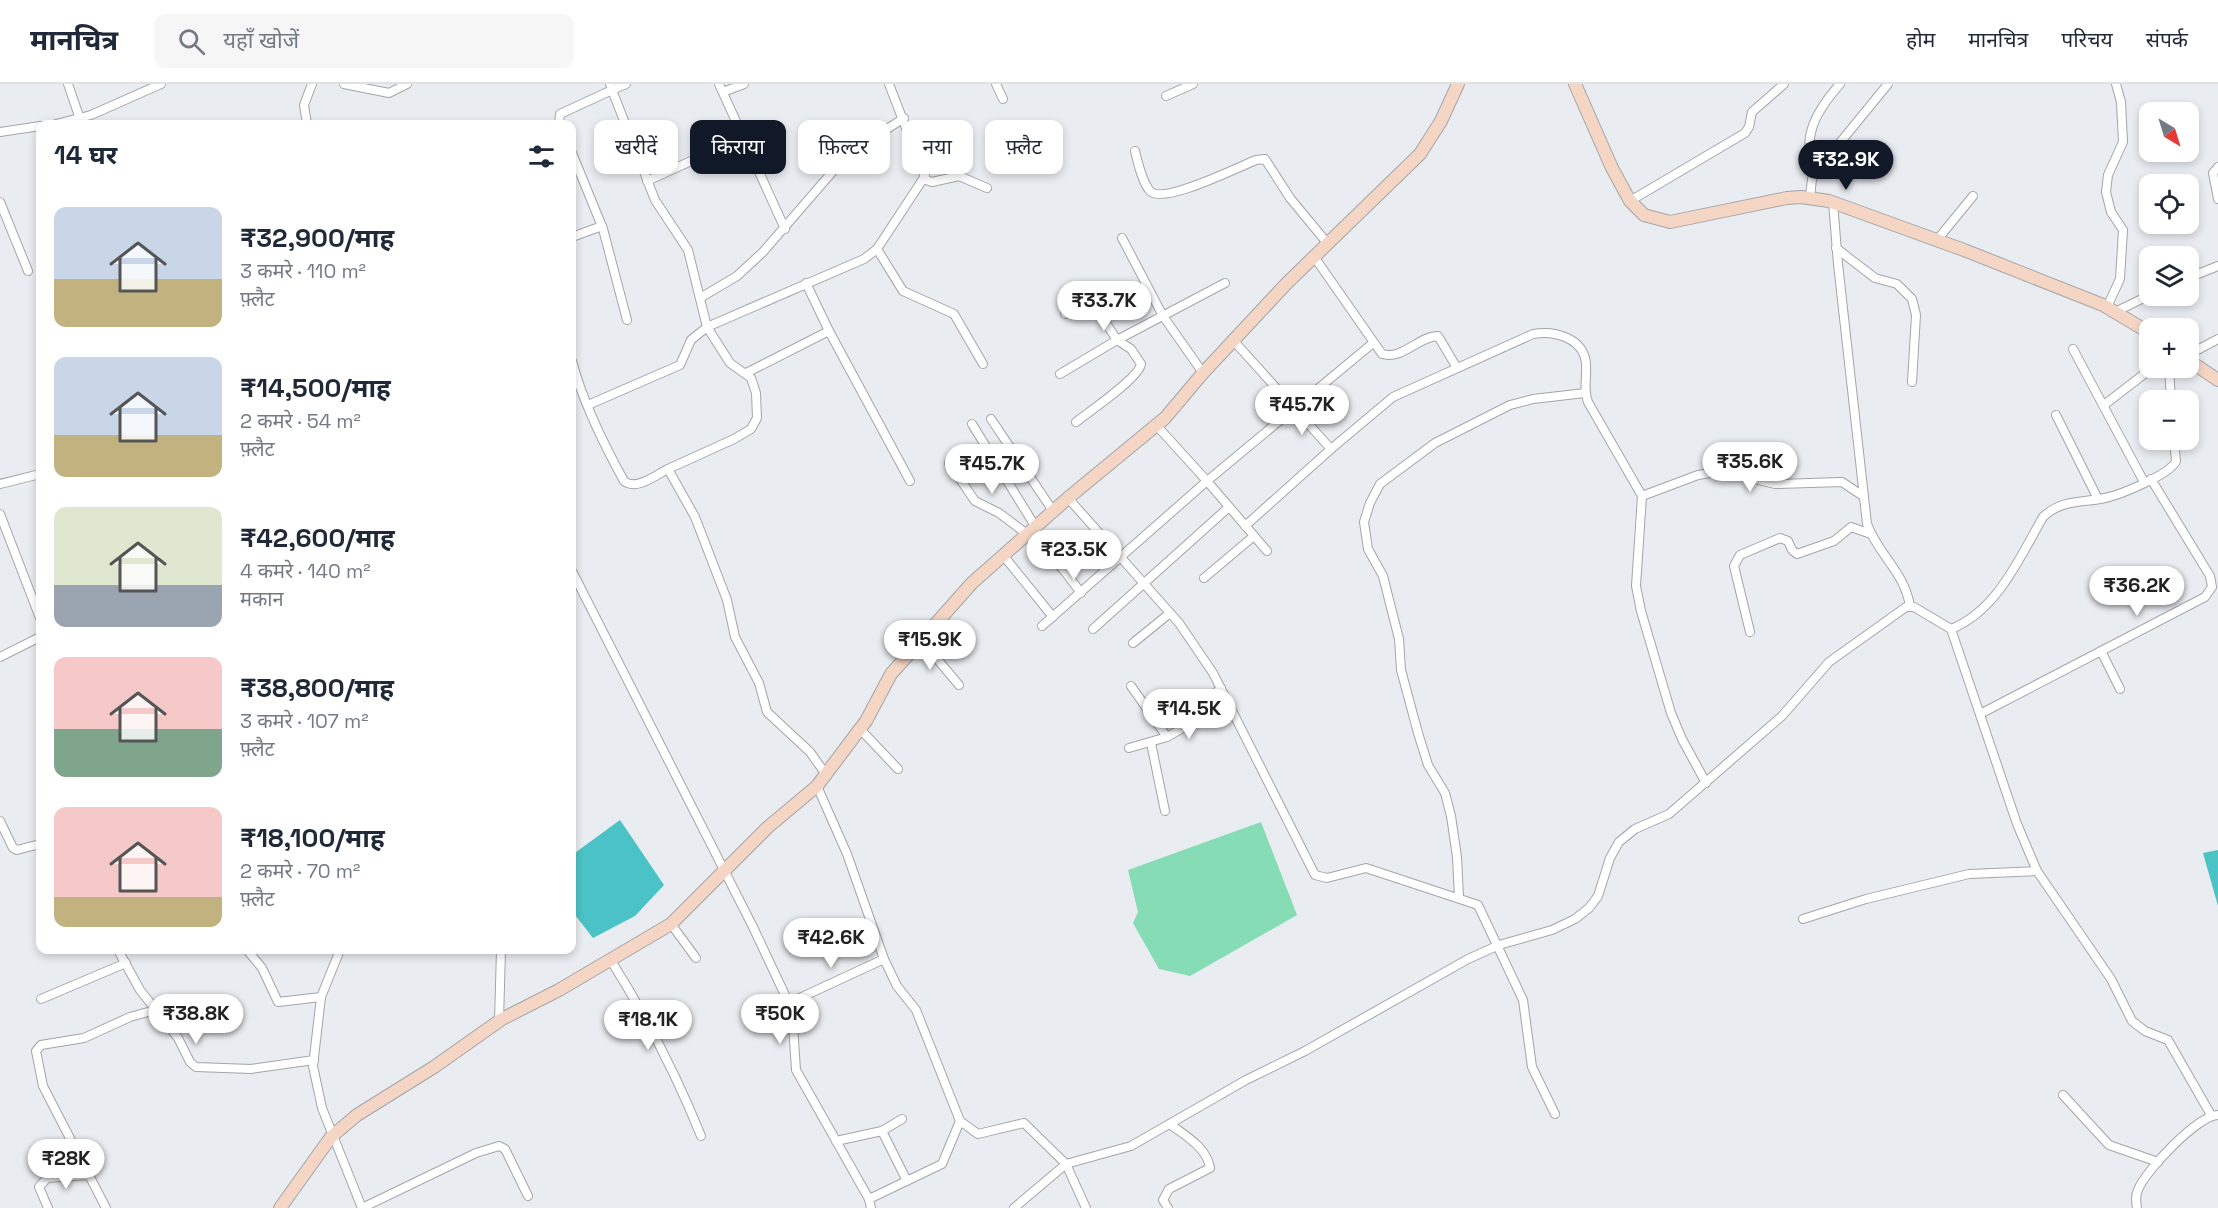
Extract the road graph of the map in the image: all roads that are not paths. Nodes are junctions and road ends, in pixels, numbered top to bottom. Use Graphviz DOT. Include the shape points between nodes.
graph roads {
  1 [pos="68,84"];
  2 [pos="161,84"];
  3 [pos="310,84"];
  4 [pos="344,84"];
  5 [pos="407,84"];
  6 [pos="626,84"];
  7 [pos="744,84"];
  8 [pos="890,84"];
  9 [pos="996,84"];
  10 [pos="1194,84"];
  11 [pos="1458,84"];
  12 [pos="1575,84"];
  13 [pos="1784,84"];
  14 [pos="1840,84"];
  15 [pos="2116,84"];
  16 [pos="1884,86"];
  17 [pos="611,87"];
  18 [pos="721,88"];
  19 [pos="1166,96"];
  20 [pos="1003,99"];
  21 [pos="904,118"];
  22 [pos="80,119"];
  23 [pos="75,120"];
  24 [pos="306,120"];
  25 [pos="559,120"];
  26 [pos="736,120"];
  27 [pos="36,127"];
  28 [pos="0,132"];
  29 [pos="1135,151"];
  30 [pos="690,161"];
  31 [pos="576,163"];
  32 [pos="2218,167"];
  33 [pos="1816,172"];
  34 [pos="760,174"];
  35 [pos="925,176"];
  36 [pos="647,181"];
  37 [pos="987,188"];
  38 [pos="1973,196"];
  39 [pos="1810,197"];
  40 [pos="2218,199"];
  41 [pos="1630,201"];
  42 [pos="0,202"];
  43 [pos="1833,202"];
  44 [pos="602,226"];
  45 [pos="785,229"];
  46 [pos="576,236"];
  47 [pos="1122,238"];
  48 [pos="1937,240"];
  49 [pos="1328,244"];
  50 [pos="1836,248"];
  51 [pos="877,249"];
  52 [pos="1315,258"];
  53 [pos="2218,266"];
  54 [pos="28,271"];
  55 [pos="2199,274"];
  56 [pos="806,283"];
  57 [pos="1225,283"];
  58 [pos="700,298"];
  59 [pos="2139,299"];
  60 [pos="2112,309"];
  61 [pos="1065,314"];
  62 [pos="1163,316"];
  63 [pos="627,320"];
  64 [pos="2139,326"];
  65 [pos="707,327"];
  66 [pos="829,331"];
  67 [pos="2218,339"];
  68 [pos="1117,340"];
  69 [pos="1233,340"];
  70 [pos="1373,343"];
  71 [pos="2199,348"];
  72 [pos="2073,349"];
  73 [pos="983,364"];
  74 [pos="2199,367"];
  75 [pos="1457,368"];
  76 [pos="746,373"];
  77 [pos="1203,373"];
  78 [pos="1060,374"];
  79 [pos="2139,378"];
  80 [pos="2218,380"];
  81 [pos="1912,382"];
  82 [pos="576,385"];
  83 [pos="1585,393"];
  84 [pos="588,405"];
  85 [pos="2104,405"];
  86 [pos="1294,407"];
  87 [pos="2056,415"];
  88 [pos="991,419"];
  89 [pos="1076,422"];
  90 [pos="972,424"];
  91 [pos="1157,426"];
  92 [pos="1331,449"];
  93 [pos="2174,450"];
  94 [pos="949,463"];
  95 [pos="668,469"];
  96 [pos="36,475"];
  97 [pos="910,481"];
  98 [pos="1207,481"];
  99 [pos="2147,481"];
  100 [pos="0,484"];
  101 [pos="1642,496"];
  102 [pos="1863,496"];
  103 [pos="1068,498"];
  104 [pos="2098,499"];
  105 [pos="1229,507"];
  106 [pos="1053,511"];
  107 [pos="0,514"];
  108 [pos="1245,526"];
  109 [pos="1031,530"];
  110 [pos="1871,534"];
  111 [pos="1254,536"];
  112 [pos="1268,551"];
  113 [pos="1003,555"];
  114 [pos="1122,557"];
  115 [pos="1204,578"];
  116 [pos="576,579"];
  117 [pos="1144,582"];
  118 [pos="1081,593"];
  119 [pos="1910,606"];
  120 [pos="36,608"];
  121 [pos="1170,613"];
  122 [pos="1053,616"];
  123 [pos="1042,626"];
  124 [pos="1093,628"];
  125 [pos="1951,629"];
  126 [pos="1750,632"];
  127 [pos="36,639"];
  128 [pos="921,640"];
  129 [pos="1134,643"];
  130 [pos="2101,651"];
  131 [pos="0,657"];
  132 [pos="959,685"];
  133 [pos="1131,686"];
  134 [pos="1221,688"];
  135 [pos="2120,689"];
  136 [pos="1980,714"];
  137 [pos="860,729"];
  138 [pos="1167,737"];
  139 [pos="1151,743"];
  140 [pos="1130,748"];
  141 [pos="898,769"];
  142 [pos="826,776"];
  143 [pos="1706,783"];
  144 [pos="817,786"];
  145 [pos="1165,811"];
  146 [pos="0,821"];
  147 [pos="36,845"];
  148 [pos="724,869"];
  149 [pos="2037,871"];
  150 [pos="1459,897"];
  151 [pos="1803,919"];
  152 [pos="671,924"];
  153 [pos="1499,945"];
  154 [pos="120,954"];
  155 [pos="250,954"];
  156 [pos="338,954"];
  157 [pos="501,954"];
  158 [pos="696,958"];
  159 [pos="609,959"];
  160 [pos="884,959"];
  161 [pos="126,963"];
  162 [pos="321,997"];
  163 [pos="41,999"];
  164 [pos="789,1003"];
  165 [pos="155,1010"];
  166 [pos="499,1021"];
  167 [pos="314,1060"];
  168 [pos="2063,1095"];
  169 [pos="1555,1114"];
  170 [pos="2215,1115"];
  171 [pos="902,1119"];
  172 [pos="960,1121"];
  173 [pos="1170,1124"];
  174 [pos="882,1131"];
  175 [pos="701,1136"];
  176 [pos="332,1137"];
  177 [pos="836,1141"];
  178 [pos="2158,1162"];
  179 [pos="1066,1164"];
  180 [pos="90,1175"];
  181 [pos="907,1180"];
  182 [pos="528,1196"];
  183 [pos="870,1204"];
  184 [pos="48,1208"];
  185 [pos="106,1208"];
  186 [pos="280,1208"];
  187 [pos="1014,1208"];
  188 [pos="1086,1208"];
  189 [pos="1168,1208"];
  190 [pos="2137,1208"];
  1 -- 22 [label="street"];
  2 -- 22 [label="street"];
  3 -- 24 [label="street" via="304,105"];
  4 -- 5 [label="street" via="389,93"];
  6 -- 17 [label="street"];
  7 -- 18 [label="street"];
  8 -- 21 [label="street"];
  9 -- 20 [label="street"];
  10 -- 19 [label="street"];
  11 -- 49 [label="street" via="1420,154"];
  12 -- 41 [label="street"];
  13 -- 41 [label="street" via="1752,112 1745,133"];
  14 -- 33 [label="street" via="1828,97 1811,132 1807,147"];
  15 -- 60 [label="street" via="2123,142 2108,175 2106,192 2111,212 2123,230 2120,279"];
  16 -- 33 [label="street"];
  17 -- 25 [label="street" via="560,114"];
  17 -- 36 [label="street"];
  18 -- 26 [label="street"];
  21 -- 35 [label="street"];
  21 -- 45 [label="street" via="847,155"];
  22 -- 23 [label="street"];
  27 -- 28 [label="street"];
  29 -- 49 [label="street" via="1146,184 1158,195 1178,192 1265,159 1290,198"];
  30 -- 36 [label="street"];
  31 -- 44 [label="street"];
  32 -- 40 [label="street" via="2213,173"];
  33 -- 39 [label="street"];
  34 -- 45 [label="street"];
  35 -- 37 [label="street" via="932,182 959,176"];
  35 -- 51 [label="street"];
  36 -- 58 [label="street" via="688,250"];
  38 -- 48 [label="street"];
  39 -- 41 [label="street" via="1787,198 1670,222 1644,215"];
  39 -- 43 [label="street"];
  42 -- 54 [label="street"];
  43 -- 48 [label="street"];
  43 -- 50 [label="street"];
  44 -- 46 [label="street"];
  44 -- 63 [label="street"];
  45 -- 58 [label="street" via="737,276"];
  47 -- 62 [label="street"];
  48 -- 60 [label="street"];
  49 -- 52 [label="street"];
  50 -- 81 [label="street" via="1875,278 1897,284 1912,299 1916,315"];
  50 -- 102 [label="street"];
  51 -- 56 [label="street" via="864,259"];
  51 -- 73 [label="street" via="903,291 954,314"];
  52 -- 69 [label="street"];
  52 -- 70 [label="street"];
  53 -- 55 [label="street"];
  56 -- 65 [label="street"];
  56 -- 66 [label="street"];
  57 -- 62 [label="street"];
  58 -- 65 [label="street"];
  59 -- 60 [label="street"];
  60 -- 64 [label="street"];
  61 -- 68 [label="street" via="1092,302"];
  62 -- 68 [label="street"];
  62 -- 77 [label="street"];
  65 -- 76 [label="street" via="730,363"];
  65 -- 84 [label="street" via="691,340 680,365"];
  66 -- 76 [label="street"];
  66 -- 97 [label="street"];
  67 -- 71 [label="street"];
  68 -- 78 [label="street"];
  68 -- 89 [label="street" via="1131,349 1141,368"];
  69 -- 77 [label="street"];
  69 -- 86 [label="street"];
  70 -- 75 [label="street" via="1388,356 1438,336"];
  70 -- 86 [label="street"];
  72 -- 85 [label="street"];
  74 -- 80 [label="street"];
  75 -- 83 [label="street" via="1533,334 1549,331 1562,334 1584,356"];
  75 -- 92 [label="street" via="1393,397"];
  76 -- 95 [label="street" via="756,393 758,411 751,429"];
  77 -- 91 [label="street"];
  79 -- 85 [label="street"];
  82 -- 84 [label="street"];
  83 -- 101 [label="street"];
  83 -- 150 [label="street" via="1510,405 1435,443 1380,484 1364,522 1368,549 1383,576 1418,733 1451,816"];
  84 -- 95 [label="street" via="603,442 629,485"];
  85 -- 99 [label="street"];
  86 -- 92 [label="street"];
  86 -- 98 [label="street"];
  87 -- 104 [label="street"];
  88 -- 106 [label="street"];
  90 -- 109 [label="street"];
  91 -- 98 [label="street"];
  91 -- 103 [label="street"];
  92 -- 108 [label="street"];
  93 -- 99 [label="street" via="2174,467"];
  94 -- 109 [label="street" via="975,501"];
  95 -- 142 [label="street" via="695,517 727,600 735,637 759,683 767,712 810,752"];
  96 -- 100 [label="street"];
  98 -- 105 [label="street"];
  98 -- 114 [label="street"];
  99 -- 104 [label="street"];
  99 -- 130 [label="street" via="2210,576 2212,587 2205,597"];
  101 -- 102 [label="street" via="1698,475 1722,471 1775,484 1842,482"];
  101 -- 143 [label="street" via="1636,586 1641,611 1671,713"];
  102 -- 110 [label="street"];
  103 -- 106 [label="street"];
  103 -- 114 [label="street"];
  104 -- 125 [label="street" via="2051,509 1996,593 1968,620"];
  105 -- 108 [label="street"];
  105 -- 117 [label="street"];
  106 -- 109 [label="street"];
  107 -- 120 [label="street"];
  108 -- 111 [label="street"];
  109 -- 113 [label="street"];
  109 -- 118 [label="street"];
  110 -- 119 [label="street" via="1901,576"];
  110 -- 126 [label="street" via="1851,527 1834,541 1797,554 1785,538 1780,538 1740,555 1734,566"];
  111 -- 112 [label="street"];
  111 -- 115 [label="street"];
  113 -- 122 [label="street"];
  113 -- 128 [label="street"];
  114 -- 117 [label="street"];
  114 -- 118 [label="street"];
  116 -- 148 [label="street"];
  117 -- 121 [label="street"];
  117 -- 124 [label="street"];
  118 -- 122 [label="street"];
  119 -- 125 [label="street"];
  119 -- 143 [label="street" via="1834,658 1782,716"];
  121 -- 129 [label="street"];
  121 -- 134 [label="street"];
  122 -- 123 [label="street"];
  125 -- 136 [label="street"];
  127 -- 131 [label="street"];
  128 -- 132 [label="street"];
  128 -- 137 [label="street" via="891,674"];
  130 -- 135 [label="street"];
  130 -- 136 [label="street"];
  133 -- 138 [label="street"];
  134 -- 138 [label="street" via="1201,705 1190,724"];
  134 -- 150 [label="street" via="1315,875 1327,878 1366,868"];
  136 -- 149 [label="street"];
  137 -- 141 [label="street"];
  137 -- 142 [label="street"];
  138 -- 139 [label="street"];
  139 -- 140 [label="street"];
  139 -- 145 [label="street"];
  142 -- 144 [label="street"];
  143 -- 153 [label="street" via="1669,814 1635,829 1619,842 1598,896 1582,913 1552,930"];
  144 -- 148 [label="street"];
  144 -- 160 [label="street" via="850,862"];
  146 -- 147 [label="street" via="17,850"];
  148 -- 152 [label="street"];
  148 -- 164 [label="street"];
  149 -- 151 [label="street" via="1949,878"];
  149 -- 170 [label="street" via="2111,979 2132,1021 2168,1040"];
  150 -- 153 [label="street" via="1478,904"];
  152 -- 158 [label="street"];
  152 -- 159 [label="street"];
  153 -- 169 [label="street" via="1523,1000 1532,1067"];
  153 -- 173 [label="street"];
  154 -- 161 [label="street"];
  155 -- 162 [label="street" via="262,968 278,1002"];
  156 -- 162 [label="street"];
  157 -- 166 [label="street"];
  159 -- 166 [label="street"];
  159 -- 175 [label="street" via="678,1078"];
  160 -- 164 [label="street"];
  160 -- 172 [label="street" via="897,987 916,1010"];
  161 -- 163 [label="street"];
  161 -- 165 [label="street"];
  162 -- 167 [label="street"];
  164 -- 177 [label="street" via="796,1070"];
  165 -- 167 [label="street" via="196,1067 251,1069"];
  165 -- 180 [label="street" via="84,1038 41,1045 36,1051 43,1086"];
  166 -- 176 [label="street" via="357,1115"];
  167 -- 176 [label="street" via="317,1095"];
  168 -- 178 [label="street" via="2109,1145"];
  170 -- 178 [label="street" via="2203,1120"];
  171 -- 174 [label="street"];
  172 -- 179 [label="street" via="978,1134 1024,1123"];
  172 -- 181 [label="street" via="942,1164"];
  173 -- 179 [label="street" via="1131,1146"];
  173 -- 189 [label="street" via="1192,1139 1210,1168 1169,1189 1163,1200"];
  174 -- 177 [label="street"];
  174 -- 181 [label="street"];
  176 -- 182 [label="street" via="362,1208 476,1153 499,1146 505,1149"];
  176 -- 186 [label="street"];
  177 -- 183 [label="street"];
  178 -- 190 [label="street" via="2137,1190"];
  179 -- 187 [label="street"];
  179 -- 188 [label="street"];
  180 -- 184 [label="street" via="42,1181 39,1187"];
  180 -- 185 [label="street"];
  181 -- 183 [label="street"];
}
